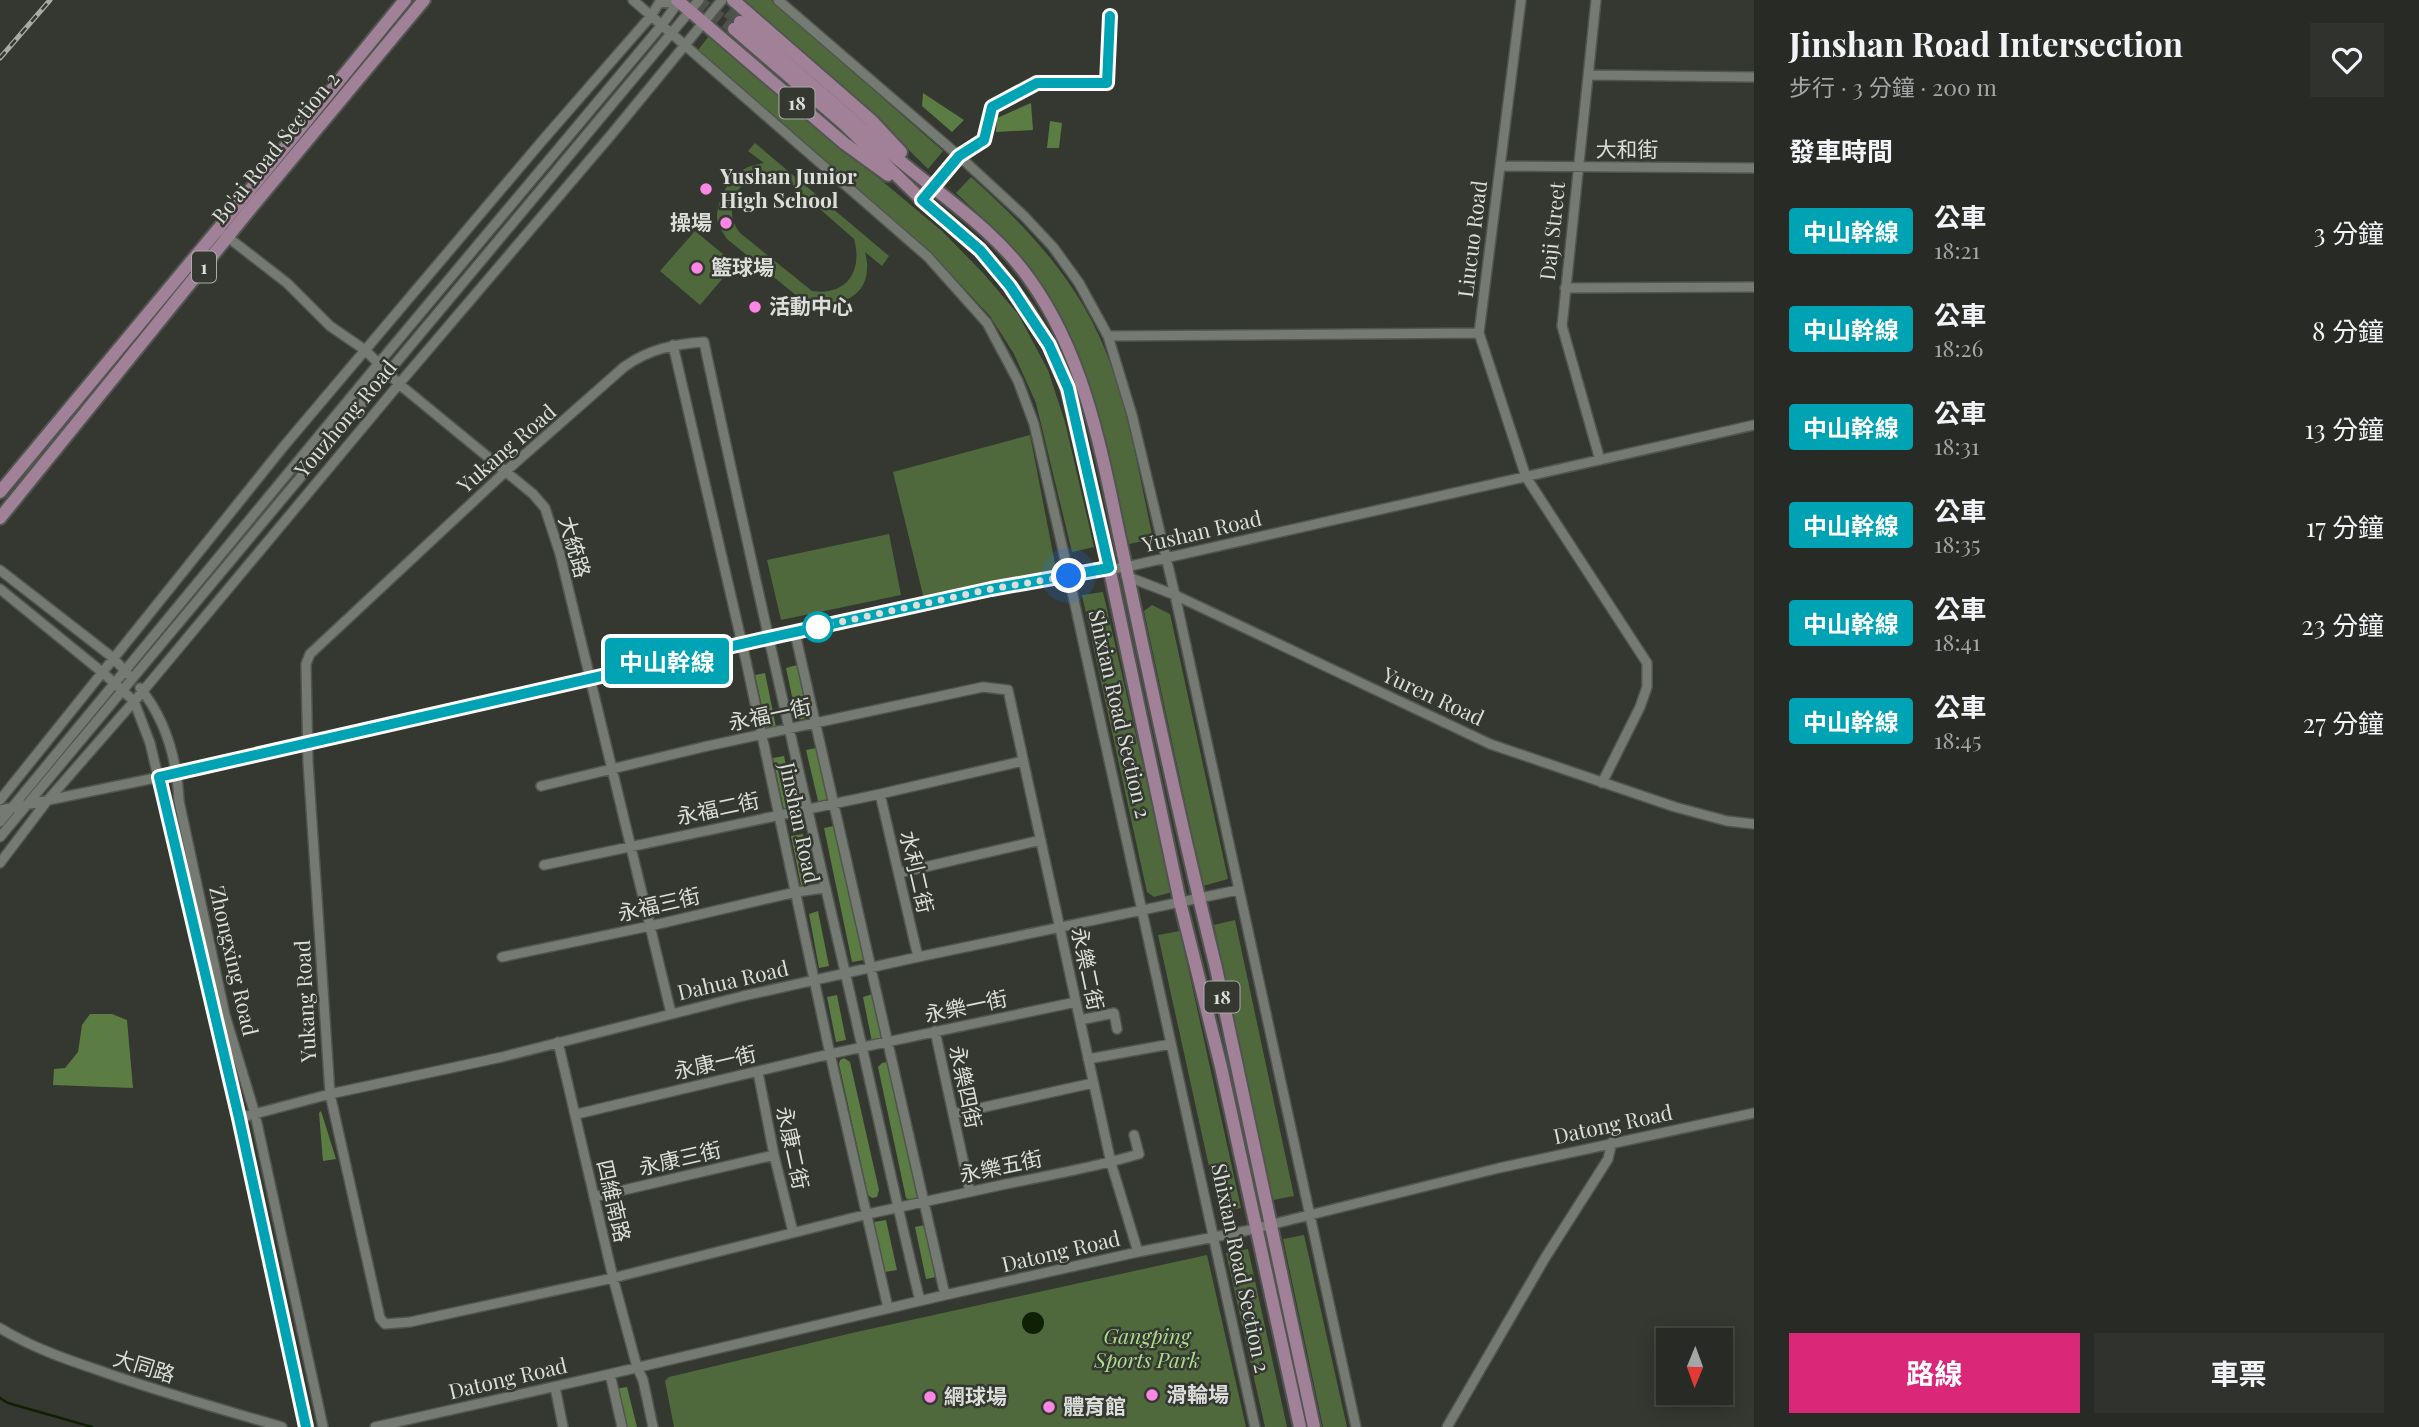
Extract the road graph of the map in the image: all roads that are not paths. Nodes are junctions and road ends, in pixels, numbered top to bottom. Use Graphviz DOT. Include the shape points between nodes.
graph roads {
  1 [pos="405,0"];
  2 [pos="424,0"];
  3 [pos="633,0"];
  4 [pos="722,0"];
  5 [pos="733,0"];
  6 [pos="778,0"];
  7 [pos="1521,0"];
  8 [pos="1596,0"];
  9 [pos="678,1"];
  10 [pos="695,5"];
  11 [pos="651,16"];
  12 [pos="704,22"];
  13 [pos="661,26"];
  14 [pos="670,34"];
  15 [pos="684,46"];
  16 [pos="1589,75"];
  17 [pos="1754,77"];
  18 [pos="1500,166"];
  19 [pos="1578,168"];
  20 [pos="1754,168"];
  21 [pos="932,186"];
  22 [pos="922,200"];
  23 [pos="224,233"];
  24 [pos="1754,287"];
  25 [pos="1565,288"];
  26 [pos="1479,333"];
  27 [pos="1108,336"];
  28 [pos="704,342"];
  29 [pos="673,345"];
  30 [pos="365,351"];
  31 [pos="378,364"];
  32 [pos="387,373"];
  33 [pos="399,384"];
  34 [pos="1754,425"];
  35 [pos="1600,460"];
  36 [pos="506,471"];
  37 [pos="1526,477"];
  38 [pos="0,492"];
  39 [pos="0,518"];
  40 [pos="1166,558"];
  41 [pos="1109,568"];
  42 [pos="0,570"];
  43 [pos="1127,572"];
  44 [pos="1069,576"];
  45 [pos="0,589"];
  46 [pos="1175,594"];
  47 [pos="795,633"];
  48 [pos="768,638"];
  49 [pos="742,644"];
  50 [pos="112,657"];
  51 [pos="125,671"];
  52 [pos="102,672"];
  53 [pos="591,678"];
  54 [pos="133,680"];
  55 [pos="114,683"];
  56 [pos="1008,690"];
  57 [pos="143,691"];
  58 [pos="123,692"];
  59 [pos="134,701"];
  60 [pos="816,724"];
  61 [pos="789,729"];
  62 [pos="762,735"];
  63 [pos="308,742"];
  64 [pos="1023,761"];
  65 [pos="613,769"];
  66 [pos="178,773"];
  67 [pos="159,777"];
  68 [pos="1602,783"];
  69 [pos="541,786"];
  70 [pos="880,794"];
  71 [pos="0,800"];
  72 [pos="47,801"];
  73 [pos="832,804"];
  74 [pos="26,805"];
  75 [pos="12,808"];
  76 [pos="806,809"];
  77 [pos="0,810"];
  78 [pos="778,814"];
  79 [pos="0,822"];
  80 [pos="1754,824"];
  81 [pos="0,837"];
  82 [pos="1041,840"];
  83 [pos="630,846"];
  84 [pos="0,863"];
  85 [pos="544,865"];
  86 [pos="899,873"];
  87 [pos="824,888"];
  88 [pos="1238,890"];
  89 [pos="796,892"];
  90 [pos="1198,898"];
  91 [pos="1180,902"];
  92 [pos="1142,910"];
  93 [pos="650,926"];
  94 [pos="1060,926"];
  95 [pos="502,957"];
  96 [pos="918,957"];
  97 [pos="869,968"];
  98 [pos="846,974"];
  99 [pos="815,980"];
  100 [pos="1076,1002"];
  101 [pos="671,1013"];
  102 [pos="1080,1020"];
  103 [pos="1117,1029"];
  104 [pos="935,1031"];
  105 [pos="886,1041"];
  106 [pos="558,1042"];
  107 [pos="1171,1044"];
  108 [pos="862,1047"];
  109 [pos="830,1054"];
  110 [pos="1088,1059"];
  111 [pos="758,1072"];
  112 [pos="1093,1083"];
  113 [pos="330,1094"];
  114 [pos="1754,1113"];
  115 [pos="255,1114"];
  116 [pos="577,1114"];
  117 [pos="953,1114"];
  118 [pos="239,1118"];
  119 [pos="1134,1135"];
  120 [pos="1612,1142"];
  121 [pos="774,1155"];
  122 [pos="1111,1163"];
  123 [pos="970,1192"];
  124 [pos="594,1197"];
  125 [pos="922,1202"];
  126 [pos="898,1208"];
  127 [pos="868,1214"];
  128 [pos="1310,1215"];
  129 [pos="1269,1225"];
  130 [pos="1256,1229"];
  131 [pos="793,1232"];
  132 [pos="1214,1238"];
  133 [pos="1138,1252"];
  134 [pos="612,1278"];
  135 [pos="945,1295"];
  136 [pos="920,1301"];
  137 [pos="888,1308"];
  138 [pos="0,1328"];
  139 [pos="638,1367"];
  140 [pos="610,1374"];
  141 [pos="555,1387"];
  142 [pos="282,1427"];
  143 [pos="306,1427"];
  144 [pos="323,1427"];
  145 [pos="375,1427"];
  146 [pos="564,1427"];
  147 [pos="622,1427"];
  148 [pos="653,1427"];
  149 [pos="1255,1427"];
  150 [pos="1300,1427"];
  151 [pos="1314,1427"];
  152 [pos="1356,1427"];
  153 [pos="1447,1427"];
  1 -- 23 [label="main road, Bo'ai Road Section 2 / 1"];
  2 -- 23 [label="main road, Bo'ai Road Section 2 / 1"];
  3 -- 11 [label="street, Shixian Road Section 2"];
  4 -- 12 [label="street, Youzhong Road"];
  5 -- 21 [label="main road, Shixian Road Section 2 / 18" via="872,121"];
  6 -- 27 [label="street" via="1024,216 1079,283"];
  7 -- 18 [label="street, Liucuo Road"];
  8 -- 16 [label="street, Daji Street"];
  9 -- 10 [label="main road, Shixian Road Section 2 / 18"];
  9 -- 11 [label="street, Youzhong Road" via="659,3"];
  9 -- 13 [label="street, Youzhong Road"];
  10 -- 12 [label="main road, Shixian Road Section 2 / 18"];
  10 -- 14 [label="street, Youzhong Road"];
  11 -- 13 [label="street, Shixian Road Section 2"];
  11 -- 30 [label="street, Youzhong Road"];
  12 -- 15 [label="street, Youzhong Road"];
  12 -- 22 [label="main road, Shixian Road Section 2 / 18" via="844,143"];
  13 -- 14 [label="street, Shixian Road Section 2"];
  13 -- 31 [label="street, Youzhong Road"];
  14 -- 15 [label="street, Shixian Road Section 2"];
  14 -- 32 [label="street, Youzhong Road"];
  15 -- 33 [label="street, Youzhong Road"];
  15 -- 44 [label="street, Shixian Road Section 2" via="928,257 987,323 1018,381 1034,424"];
  16 -- 17 [label="street"];
  16 -- 19 [label="street, Daji Street"];
  18 -- 19 [label="street, 大和街"];
  18 -- 26 [label="street, Liucuo Road"];
  19 -- 20 [label="street, 大和街"];
  19 -- 25 [label="street, Daji Street"];
  21 -- 22 [label="main road, Shixian Road Section 2 / 18" via="737,25"];
  21 -- 43 [label="main road, Shixian Road Section 2 / 18" via="991,236 1029,277 1065,337 1083,384"];
  22 -- 41 [label="main road, Shixian Road Section 2 / 18" via="980,250 1049,345 1068,388"];
  23 -- 30 [label="street, 大統路"];
  23 -- 38 [label="main road, Bo'ai Road Section 2 / 1"];
  23 -- 39 [label="main road, Bo'ai Road Section 2 / 1"];
  24 -- 25 [label="street"];
  25 -- 35 [label="street, Daji Street" via="1562,326"];
  26 -- 27 [label="street"];
  26 -- 37 [label="street, Liucuo Road"];
  27 -- 40 [label="street"];
  28 -- 29 [label="street, Yukang Road"];
  28 -- 48 [label="street, Jinshan Road"];
  29 -- 36 [label="street, Yukang Road" via="624,367"];
  29 -- 49 [label="street, Jinshan Road"];
  30 -- 31 [label="street, 大統路"];
  30 -- 50 [label="street, Youzhong Road"];
  31 -- 32 [label="street, 大統路"];
  31 -- 51 [label="street, Youzhong Road"];
  32 -- 33 [label="street, 大統路"];
  32 -- 54 [label="street, Youzhong Road"];
  33 -- 36 [label="street, 大統路"];
  33 -- 57 [label="street, Youzhong Road"];
  34 -- 35 [label="street, Yushan Road"];
  35 -- 37 [label="street, Yushan Road"];
  36 -- 53 [label="street, 大統路" via="545,508"];
  36 -- 63 [label="street, Yukang Road" via="310,654 306,664"];
  37 -- 40 [label="street, Yushan Road"];
  37 -- 68 [label="street, Liucuo Road" via="1647,663 1647,687 1640,707"];
  40 -- 43 [label="street, Yushan Road"];
  40 -- 46 [label="street"];
  41 -- 43 [label="street, Yuren Road"];
  41 -- 44 [label="street"];
  41 -- 91 [label="main road, Shixian Road Section 2 / 18"];
  42 -- 50 [label="street, Zhongxing Road"];
  43 -- 46 [label="street, Yuren Road"];
  43 -- 90 [label="main road, Shixian Road Section 2 / 18"];
  44 -- 47 [label="street"];
  44 -- 92 [label="street, Shixian Road Section 2"];
  45 -- 52 [label="street"];
  46 -- 68 [label="street, Yuren Road" via="1490,744"];
  46 -- 88 [label="street"];
  47 -- 48 [label="street"];
  47 -- 60 [label="street, Jinshan Road"];
  48 -- 49 [label="street"];
  48 -- 61 [label="street, Jinshan Road"];
  49 -- 53 [label="street"];
  49 -- 62 [label="street, Jinshan Road"];
  50 -- 51 [label="street, Zhongxing Road"];
  50 -- 52 [label="street, Youzhong Road"];
  51 -- 54 [label="street, Zhongxing Road"];
  51 -- 55 [label="street, Youzhong Road"];
  52 -- 55 [label="street"];
  52 -- 71 [label="street, Youzhong Road"];
  53 -- 63 [label="street"];
  53 -- 65 [label="street, 大統路"];
  54 -- 57 [label="street, Zhongxing Road"];
  54 -- 58 [label="street, Youzhong Road"];
  55 -- 58 [label="street"];
  55 -- 75 [label="street, Youzhong Road"];
  56 -- 60 [label="street, 永福一街" via="983,687"];
  56 -- 64 [label="street, 永樂二街"];
  57 -- 59 [label="street, Youzhong Road"];
  57 -- 66 [label="street, Zhongxing Road" via="160,718"];
  58 -- 59 [label="street"];
  58 -- 74 [label="street, Youzhong Road"];
  59 -- 67 [label="street, Zhongxing Road"];
  59 -- 72 [label="street, Youzhong Road"];
  60 -- 61 [label="street, 永福一街"];
  60 -- 73 [label="street, Jinshan Road"];
  61 -- 62 [label="street, 永福一街"];
  61 -- 76 [label="street, Jinshan Road"];
  62 -- 65 [label="street, 永福一街"];
  62 -- 78 [label="street, Jinshan Road"];
  63 -- 66 [label="street"];
  63 -- 113 [label="street, Yukang Road"];
  64 -- 70 [label="street, 永福二街"];
  64 -- 82 [label="street, 永樂二街"];
  65 -- 69 [label="street, 永福一街"];
  65 -- 83 [label="street, 大統路"];
  66 -- 67 [label="street"];
  66 -- 115 [label="street, Zhongxing Road" via="179,802 219,988"];
  67 -- 72 [label="street"];
  67 -- 118 [label="street, Zhongxing Road"];
  68 -- 80 [label="street, Yuren Road" via="1675,807"];
  70 -- 73 [label="street, 永福二街"];
  70 -- 86 [label="street, 水利二街"];
  72 -- 74 [label="street"];
  72 -- 84 [label="street, Youzhong Road"];
  73 -- 76 [label="street, 永福二街"];
  73 -- 97 [label="street, Jinshan Road"];
  74 -- 75 [label="street"];
  74 -- 81 [label="street, Youzhong Road"];
  75 -- 77 [label="street"];
  75 -- 79 [label="street, Youzhong Road"];
  76 -- 78 [label="street, 永福二街"];
  76 -- 87 [label="street, Jinshan Road"];
  78 -- 83 [label="street, 永福二街"];
  78 -- 89 [label="street, Jinshan Road"];
  82 -- 86 [label="street"];
  82 -- 94 [label="street, 永樂二街"];
  83 -- 85 [label="street, 永福二街"];
  83 -- 93 [label="street, 大統路"];
  86 -- 96 [label="street, 水利二街"];
  87 -- 89 [label="street, 永福三街"];
  87 -- 98 [label="street, Jinshan Road"];
  88 -- 90 [label="street, Dahua Road"];
  88 -- 128 [label="street"];
  89 -- 93 [label="street, 永福三街"];
  89 -- 99 [label="street, Jinshan Road"];
  90 -- 91 [label="street, Dahua Road"];
  90 -- 129 [label="main road, Shixian Road Section 2 / 18"];
  91 -- 92 [label="street, Dahua Road"];
  91 -- 130 [label="main road, Shixian Road Section 2 / 18"];
  92 -- 94 [label="street, Dahua Road"];
  92 -- 107 [label="street, Shixian Road Section 2"];
  93 -- 95 [label="street, 永福三街"];
  93 -- 101 [label="street, 大統路"];
  94 -- 96 [label="street, Dahua Road"];
  94 -- 100 [label="street, 永樂二街"];
  96 -- 97 [label="street, Dahua Road"];
  97 -- 98 [label="street, Dahua Road"];
  97 -- 105 [label="street, Jinshan Road"];
  98 -- 99 [label="street, Dahua Road"];
  98 -- 108 [label="street, Jinshan Road"];
  99 -- 101 [label="street, Dahua Road"];
  99 -- 109 [label="street, Jinshan Road"];
  100 -- 102 [label="street, 永樂二街"];
  100 -- 104 [label="street, 永樂一街"];
  101 -- 106 [label="street, Dahua Road"];
  102 -- 103 [label="street" via="1114,1013"];
  102 -- 110 [label="street, 永樂二街"];
  104 -- 105 [label="street, 永樂一街"];
  104 -- 117 [label="street, 永樂四街"];
  105 -- 108 [label="street, 永樂一街"];
  105 -- 125 [label="street, Jinshan Road"];
  106 -- 113 [label="street, Dahua Road"];
  106 -- 116 [label="street, 四維南路"];
  107 -- 110 [label="street"];
  107 -- 132 [label="street, Shixian Road Section 2"];
  108 -- 109 [label="street, 永康一街"];
  108 -- 126 [label="street, Jinshan Road"];
  109 -- 111 [label="street, 永康一街"];
  109 -- 127 [label="street, Jinshan Road"];
  110 -- 112 [label="street, 永樂二街"];
  111 -- 116 [label="street, 永康一街"];
  111 -- 121 [label="street, 永康二街"];
  112 -- 117 [label="street"];
  112 -- 122 [label="street, 永樂二街"];
  113 -- 115 [label="street, Dahua Road"];
  113 -- 134 [label="street, Yukang Road" via="384,1324"];
  114 -- 120 [label="street, Datong Road"];
  115 -- 118 [label="street, Dahua Road"];
  115 -- 144 [label="street, Zhongxing Road"];
  116 -- 124 [label="street, 四維南路"];
  117 -- 123 [label="street, 永樂四街"];
  118 -- 143 [label="street, Zhongxing Road"];
  119 -- 122 [label="street, 永樂五街" via="1139,1154"];
  120 -- 128 [label="street, Datong Road"];
  120 -- 153 [label="street" via="1608,1159"];
  121 -- 124 [label="street, 永康三街"];
  121 -- 131 [label="street, 永康二街"];
  122 -- 123 [label="street, 永樂五街"];
  122 -- 133 [label="street, 永樂二街"];
  123 -- 125 [label="street, 永樂五街"];
  124 -- 134 [label="street, 四維南路"];
  125 -- 126 [label="street, 永樂五街"];
  125 -- 135 [label="street, Jinshan Road"];
  126 -- 127 [label="street, Yukang Road"];
  126 -- 136 [label="street, Jinshan Road"];
  127 -- 131 [label="street, Yukang Road"];
  127 -- 137 [label="street, Jinshan Road"];
  128 -- 129 [label="street, Datong Road"];
  128 -- 152 [label="street"];
  129 -- 130 [label="street, Datong Road"];
  129 -- 151 [label="main road, Shixian Road Section 2 / 18"];
  130 -- 132 [label="street, Datong Road"];
  130 -- 150 [label="main road, Shixian Road Section 2 / 18"];
  131 -- 134 [label="street, Yukang Road"];
  132 -- 133 [label="street, Datong Road"];
  132 -- 149 [label="street, Shixian Road Section 2"];
  133 -- 135 [label="street, Datong Road"];
  134 -- 139 [label="street, 四維南路"];
  135 -- 136 [label="street, Datong Road"];
  136 -- 137 [label="street, Datong Road"];
  137 -- 139 [label="street, Datong Road"];
  138 -- 142 [label="street, 大同路" via="109,1374"];
  139 -- 140 [label="street, Datong Road"];
  139 -- 148 [label="street, 四維南路"];
  140 -- 141 [label="street, Datong Road"];
  140 -- 147 [label="street"];
  141 -- 145 [label="street, Datong Road"];
  141 -- 146 [label="street"];
}
